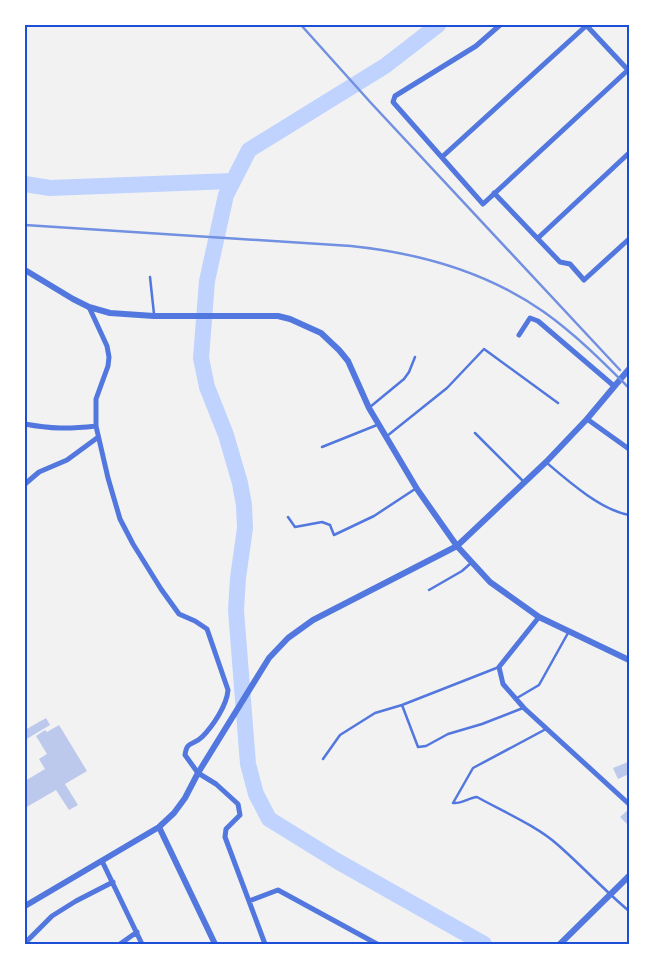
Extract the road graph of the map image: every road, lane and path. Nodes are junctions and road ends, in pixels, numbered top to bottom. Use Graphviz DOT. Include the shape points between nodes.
graph roads {
  1 [pos="500,25"];
  2 [pos="587,25"];
  3 [pos="629,71"];
  4 [pos="629,153"];
  5 [pos="442,157"];
  6 [pos="494,193"];
  7 [pos="538,238"];
  8 [pos="629,239"];
  9 [pos="25,270"];
  10 [pos="150,277"];
  11 [pos="89,307"];
  12 [pos="154,316"];
  13 [pos="519,335"];
  14 [pos="415,357"];
  15 [pos="629,369"];
  16 [pos="614,386"];
  17 [pos="558,403"];
  18 [pos="369,408"];
  19 [pos="587,419"];
  20 [pos="25,424"];
  21 [pos="378,424"];
  22 [pos="96,426"];
  23 [pos="475,433"];
  24 [pos="386,437"];
  25 [pos="98,438"];
  26 [pos="322,447"];
  27 [pos="629,449"];
  28 [pos="546,462"];
  29 [pos="525,483"];
  30 [pos="25,484"];
  31 [pos="417,489"];
  32 [pos="629,515"];
  33 [pos="288,517"];
  34 [pos="457,546"];
  35 [pos="472,562"];
  36 [pos="429,590"];
  37 [pos="539,617"];
  38 [pos="568,631"];
  39 [pos="629,660"];
  40 [pos="499,668"];
  41 [pos="516,699"];
  42 [pos="402,706"];
  43 [pos="524,708"];
  44 [pos="546,728"];
  45 [pos="324,760"];
  46 [pos="198,773"];
  47 [pos="629,804"];
  48 [pos="159,827"];
  49 [pos="102,861"];
  50 [pos="629,876"];
  51 [pos="112,882"];
  52 [pos="609,895"];
  53 [pos="249,901"];
  54 [pos="25,906"];
  55 [pos="629,911"];
  56 [pos="137,932"];
  57 [pos="25,943"];
  58 [pos="120,944"];
  59 [pos="142,944"];
  60 [pos="215,944"];
  61 [pos="266,944"];
  62 [pos="376,944"];
  63 [pos="560,944"];
  1 -- 5 [label="street" via="476,46 395,96 393,102"];
  2 -- 3 [label="street"];
  2 -- 5 [label="street"];
  3 -- 6 [label="street"];
  4 -- 7 [label="street"];
  5 -- 6 [label="street" via="483,204"];
  6 -- 7 [label="street"];
  7 -- 8 [label="street" via="560,262 570,264 584,280"];
  9 -- 11 [label="street"];
  10 -- 12 [label="lane"];
  11 -- 12 [label="street" via="110,313"];
  11 -- 22 [label="street" via="109,357 96,400"];
  12 -- 18 [label="street" via="290,318 331,340 348,361"];
  13 -- 16 [label="street" via="530,318 538,321"];
  14 -- 18 [label="lane" via="404,379"];
  15 -- 16 [label="street"];
  16 -- 19 [label="street"];
  17 -- 24 [label="lane" via="484,350 447,388"];
  18 -- 21 [label="street"];
  19 -- 27 [label="street"];
  19 -- 28 [label="street"];
  20 -- 22 [label="street" via="69,430"];
  21 -- 24 [label="street"];
  21 -- 26 [label="lane"];
  22 -- 25 [label="street"];
  23 -- 29 [label="lane"];
  24 -- 31 [label="street"];
  25 -- 30 [label="street" via="67,460 39,472"];
  25 -- 46 [label="street" via="120,519 132,544 179,614 207,629 228,690 228,697 206,733 186,748 185,756"];
  28 -- 29 [label="street"];
  28 -- 32 [label="lane" via="596,500"];
  29 -- 34 [label="street"];
  31 -- 33 [label="lane" via="374,516 334,535 330,525 322,522 295,527"];
  31 -- 34 [label="street"];
  34 -- 35 [label="street"];
  34 -- 46 [label="street" via="313,620 288,638 269,658"];
  35 -- 36 [label="lane" via="462,572"];
  35 -- 37 [label="street" via="490,582"];
  37 -- 38 [label="street"];
  37 -- 40 [label="street"];
  38 -- 39 [label="street"];
  38 -- 41 [label="lane" via="539,685"];
  40 -- 41 [label="street" via="504,684"];
  40 -- 42 [label="lane"];
  41 -- 43 [label="street"];
  42 -- 43 [label="lane" via="418,747"];
  42 -- 45 [label="lane" via="375,712 340,735"];
  43 -- 44 [label="street"];
  44 -- 47 [label="street"];
  44 -- 52 [label="lane" via="473,768 453,804 477,797 533,829 557,844"];
  46 -- 48 [label="street" via="185,798"];
  46 -- 53 [label="street" via="238,804 240,815 226,828 225,837"];
  48 -- 49 [label="street"];
  48 -- 60 [label="street"];
  49 -- 51 [label="street"];
  49 -- 54 [label="street"];
  50 -- 52 [label="street"];
  51 -- 56 [label="street"];
  51 -- 57 [label="street" via="52,916"];
  52 -- 55 [label="lane"];
  52 -- 63 [label="street"];
  53 -- 61 [label="street"];
  53 -- 62 [label="street" via="278,890"];
  56 -- 58 [label="street"];
  56 -- 59 [label="street"];
}
